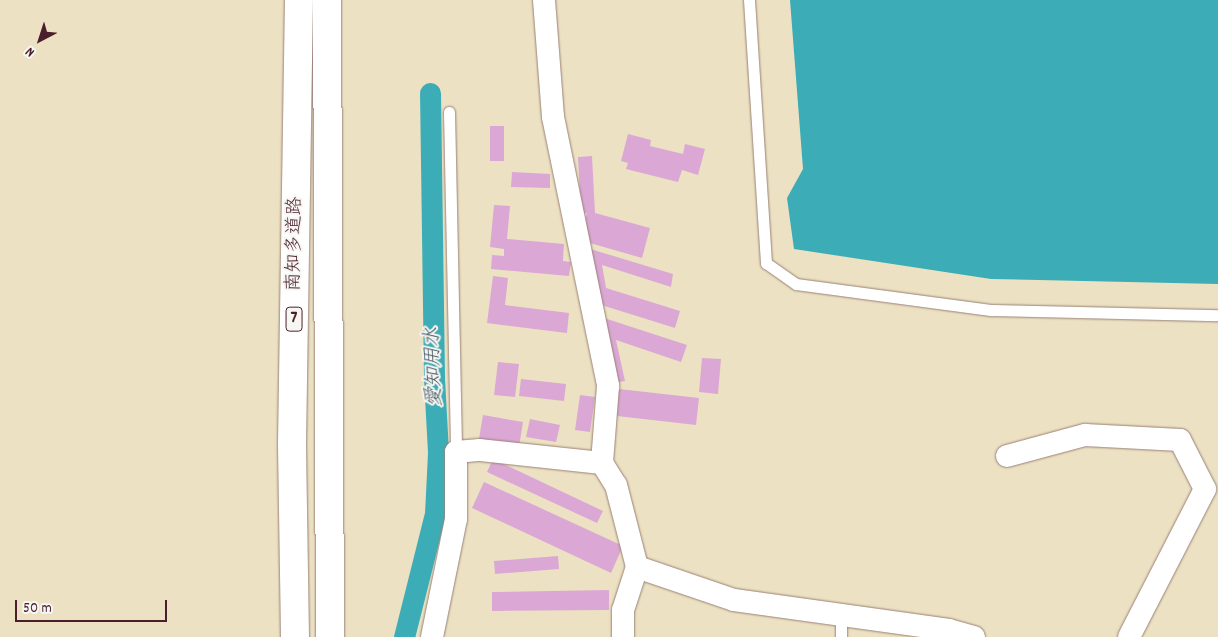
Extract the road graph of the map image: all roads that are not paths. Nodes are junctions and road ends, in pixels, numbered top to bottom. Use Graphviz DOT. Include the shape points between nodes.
graph roads {
  1 [pos="299,0"];
  2 [pos="328,0"];
  3 [pos="544,0"];
  4 [pos="749,0"];
  5 [pos="449,112"];
  6 [pos="1218,315"];
  7 [pos="456,452"];
  8 [pos="1007,456"];
  9 [pos="602,463"];
  10 [pos="637,567"];
  11 [pos="842,614"];
  12 [pos="296,637"];
  13 [pos="330,637"];
  14 [pos="432,637"];
  15 [pos="623,637"];
  16 [pos="841,637"];
  17 [pos="974,637"];
  18 [pos="1129,637"];
  1 -- 12 [label="highway, 南知多道路 / 7" via="292,444"];
  2 -- 13 [label="highway, 南知多道路 / 7"];
  3 -- 9 [label="street" via="553,117 608,386"];
  4 -- 6 [label="lane" via="766,263 796,284 992,310"];
  5 -- 7 [label="lane"];
  7 -- 9 [label="street" via="480,450"];
  7 -- 14 [label="street" via="456,519"];
  8 -- 18 [label="street" via="1085,435 1180,440 1205,489"];
  9 -- 10 [label="street" via="616,485"];
  10 -- 11 [label="street" via="734,600"];
  10 -- 15 [label="street" via="624,610"];
  11 -- 16 [label="lane"];
  11 -- 17 [label="street" via="949,630"];
}
